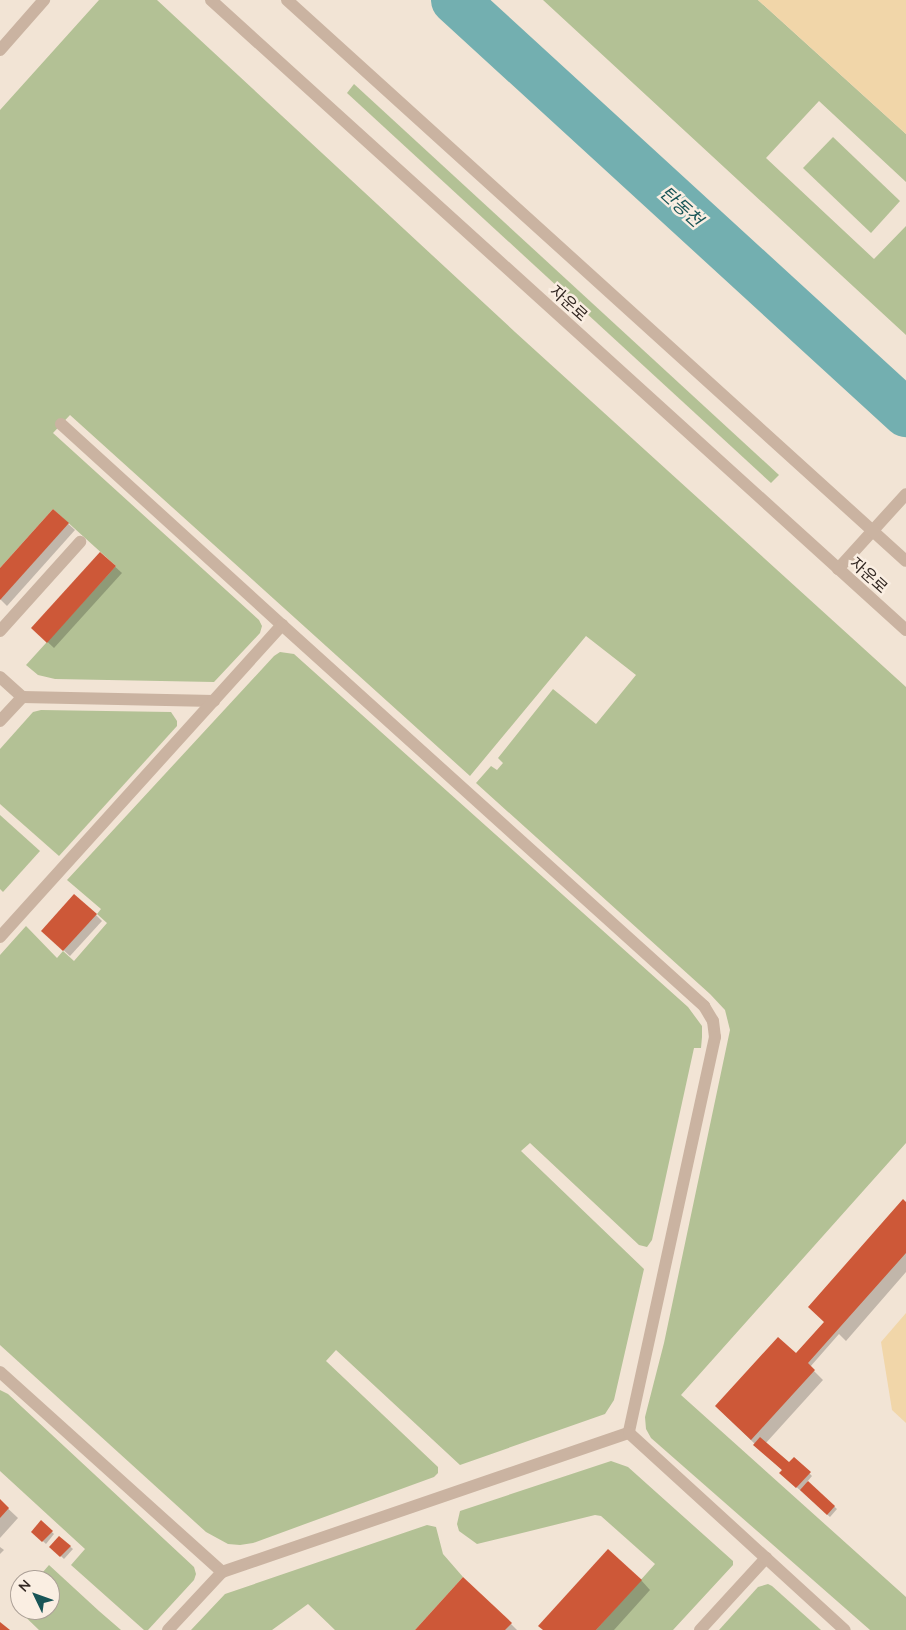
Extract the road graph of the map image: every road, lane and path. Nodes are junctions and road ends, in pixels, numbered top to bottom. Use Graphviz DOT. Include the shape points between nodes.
graph roads {
  1 [pos="44,0"];
  2 [pos="211,0"];
  3 [pos="287,0"];
  4 [pos="0,50"];
  5 [pos="62,424"];
  6 [pos="903,497"];
  7 [pos="872,530"];
  8 [pos="80,542"];
  9 [pos="906,561"];
  10 [pos="838,569"];
  11 [pos="282,625"];
  12 [pos="906,630"];
  13 [pos="0,631"];
  14 [pos="0,677"];
  15 [pos="22,697"];
  16 [pos="214,701"];
  17 [pos="0,721"];
  18 [pos="0,936"];
  19 [pos="0,1372"];
  20 [pos="629,1433"];
  21 [pos="766,1558"];
  22 [pos="222,1572"];
  23 [pos="168,1630"];
  24 [pos="700,1630"];
  25 [pos="845,1630"];
  1 -- 4 [label="street"];
  2 -- 10 [label="street, 자운로"];
  3 -- 7 [label="street"];
  5 -- 11 [label="street"];
  6 -- 7 [label="street"];
  7 -- 9 [label="street"];
  7 -- 10 [label="street"];
  8 -- 13 [label="street"];
  10 -- 12 [label="street, 자운로"];
  11 -- 16 [label="street"];
  11 -- 20 [label="street" via="704,1006 712,1021 715,1037"];
  14 -- 15 [label="street"];
  15 -- 16 [label="street"];
  15 -- 17 [label="street"];
  16 -- 18 [label="street"];
  19 -- 22 [label="street"];
  20 -- 21 [label="street"];
  20 -- 22 [label="street"];
  21 -- 24 [label="street"];
  21 -- 25 [label="street"];
  22 -- 23 [label="street"];
}
